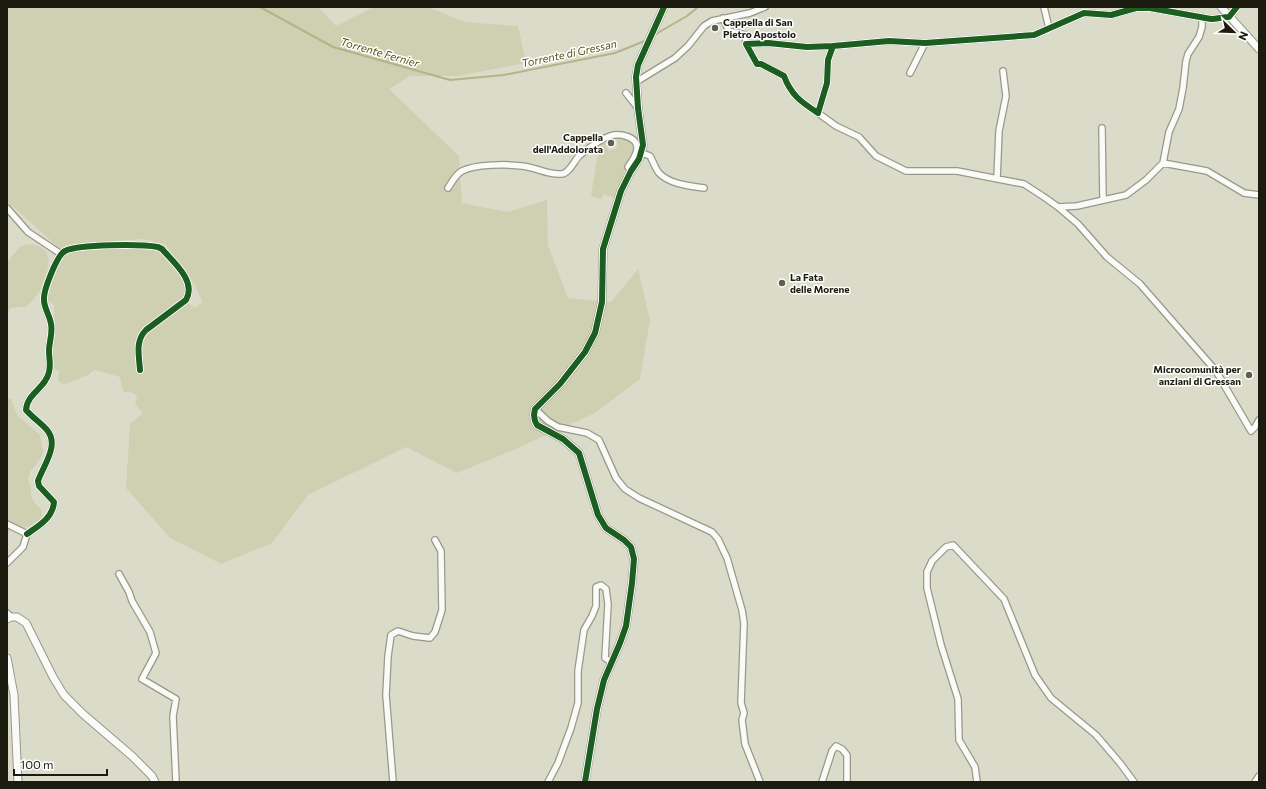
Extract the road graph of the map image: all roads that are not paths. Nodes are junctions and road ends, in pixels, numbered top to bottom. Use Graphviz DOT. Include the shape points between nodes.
graph roads {
  1 [pos="664,7"];
  2 [pos="767,7"];
  3 [pos="1044,7"];
  4 [pos="1221,7"];
  5 [pos="1237,7"];
  6 [pos="1202,17"];
  7 [pos="1229,17"];
  8 [pos="723,18"];
  9 [pos="1049,28"];
  10 [pos="925,43"];
  11 [pos="746,44"];
  12 [pos="833,46"];
  13 [pos="1259,49"];
  14 [pos="1003,71"];
  15 [pos="910,73"];
  16 [pos="636,82"];
  17 [pos="626,94"];
  18 [pos="638,108"];
  19 [pos="818,113"];
  20 [pos="1102,128"];
  21 [pos="642,153"];
  22 [pos="1163,163"];
  23 [pos="631,171"];
  24 [pos="997,179"];
  25 [pos="448,188"];
  26 [pos="704,188"];
  27 [pos="1259,195"];
  28 [pos="1103,200"];
  29 [pos="1058,207"];
  30 [pos="7,208"];
  31 [pos="61,254"];
  32 [pos="140,370"];
  33 [pos="535,409"];
  34 [pos="1259,420"];
  35 [pos="7,524"];
  36 [pos="27,534"];
  37 [pos="435,540"];
  38 [pos="7,562"];
  39 [pos="119,574"];
  40 [pos="8,616"];
  41 [pos="7,658"];
  42 [pos="611,662"];
  43 [pos="1259,776"];
  44 [pos="18,782"];
  45 [pos="154,782"];
  46 [pos="176,782"];
  47 [pos="393,782"];
  48 [pos="548,782"];
  49 [pos="585,782"];
  50 [pos="760,782"];
  51 [pos="822,782"];
  52 [pos="847,782"];
  53 [pos="976,782"];
  54 [pos="1134,782"];
  55 [pos="1256,782"];
  1 -- 16 [label="street" via="638,65"];
  2 -- 8 [label="street"];
  3 -- 9 [label="street"];
  4 -- 7 [label="street"];
  5 -- 7 [label="street"];
  6 -- 7 [label="street"];
  6 -- 9 [label="street" via="1136,8 1111,15 1084,13"];
  6 -- 22 [label="street" via="1199,37 1186,61 1183,88 1168,132"];
  7 -- 13 [label="street"];
  8 -- 11 [label="street" via="729,31 744,35"];
  8 -- 16 [label="street" via="704,26 675,58"];
  9 -- 10 [label="street" via="1034,35"];
  10 -- 12 [label="street" via="889,40"];
  10 -- 15 [label="street"];
  11 -- 12 [label="street"];
  11 -- 19 [label="street" via="757,64 784,76 795,96"];
  12 -- 19 [label="street" via="828,60 827,83"];
  14 -- 24 [label="street" via="1006,96 999,131"];
  16 -- 18 [label="street"];
  17 -- 18 [label="street"];
  18 -- 21 [label="street"];
  19 -- 24 [label="street" via="836,126 859,137 876,156 906,171 957,171"];
  20 -- 28 [label="street"];
  21 -- 23 [label="street"];
  21 -- 26 [label="street" via="650,156 659,173 678,184"];
  22 -- 27 [label="street" via="1207,171 1244,193"];
  22 -- 28 [label="street" via="1126,195"];
  23 -- 25 [label="street" via="628,167 636,156 637,144 626,136 616,135 610,136 579,156 568,170 561,174 522,166 480,166 462,171"];
  23 -- 33 [label="street" via="603,249 602,302 595,332 584,352 560,384"];
  24 -- 29 [label="street" via="1024,184"];
  28 -- 29 [label="street" via="1078,206"];
  29 -- 34 [label="street" via="1078,224 1107,257 1140,284 1216,371 1250,431"];
  30 -- 31 [label="street" via="28,232"];
  31 -- 32 [label="street" via="82,248 118,245 158,247 184,275 190,288 186,300 139,339"];
  31 -- 36 [label="street" via="44,292 52,326 50,371 42,386 30,397 26,410 48,432 52,440 51,452 38,481 39,486 54,502 54,507 49,516"];
  33 -- 42 [label="street" via="535,421 538,425 563,439 579,453 598,515 606,528 631,547 634,559 628,613 620,643"];
  33 -- 50 [label="street" via="558,427 587,433 599,440 616,478 625,489 712,532 718,539 727,558 742,610 742,720 746,744"];
  35 -- 36 [label="street"];
  36 -- 38 [label="street" via="23,547"];
  37 -- 47 [label="street" via="441,551 442,610 435,632 430,638 398,631 391,635 386,695"];
  39 -- 46 [label="street" via="150,632 156,653 142,679 176,699 173,716"];
  40 -- 45 [label="street" via="17,617 26,623 64,695 132,756 152,776"];
  41 -- 44 [label="street" via="14,695"];
  42 -- 48 [label="street" via="605,658 608,604 606,589 601,585 596,587 596,606 584,630 578,671 578,703 558,764"];
  42 -- 49 [label="street" via="597,709"];
  43 -- 55 [label="street"];
  51 -- 52 [label="street" via="836,746 847,754"];
  53 -- 54 [label="street" via="975,767 959,740 958,699 927,588 927,572 932,561 946,547 953,546 1004,599 1035,675 1051,698 1096,735"];
}
